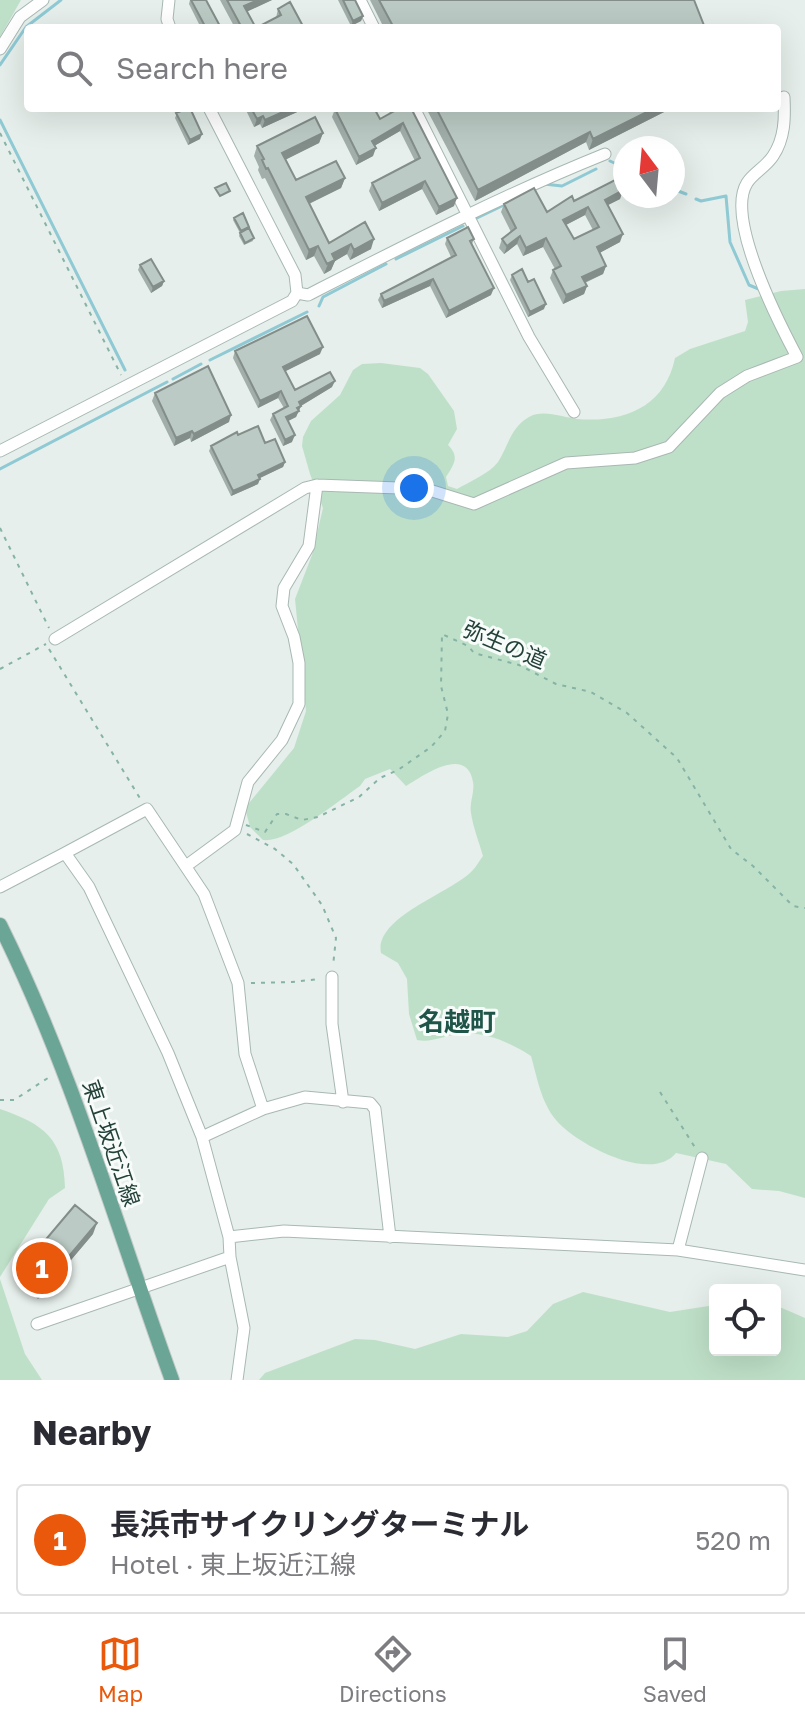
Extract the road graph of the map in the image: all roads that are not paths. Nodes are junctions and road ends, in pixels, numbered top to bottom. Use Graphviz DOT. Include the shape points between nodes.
graph roads {
  1 [pos="43,0"];
  2 [pos="169,0"];
  3 [pos="360,0"];
  4 [pos="169,24"];
  5 [pos="372,24"];
  6 [pos="0,49"];
  7 [pos="784,97"];
  8 [pos="211,112"];
  9 [pos="416,112"];
  10 [pos="605,154"];
  11 [pos="466,214"];
  12 [pos="297,293"];
  13 [pos="574,412"];
  14 [pos="0,451"];
  15 [pos="317,485"];
  16 [pos="50,642"];
  17 [pos="65,853"];
  18 [pos="186,866"];
  19 [pos="0,887"];
  20 [pos="0,925"];
  21 [pos="332,977"];
  22 [pos="343,1102"];
  23 [pos="263,1109"];
  24 [pos="202,1137"];
  25 [pos="702,1158"];
  26 [pos="229,1237"];
  27 [pos="390,1237"];
  28 [pos="678,1250"];
  29 [pos="230,1257"];
  30 [pos="805,1270"];
  31 [pos="139,1288"];
  32 [pos="37,1324"];
  33 [pos="171,1380"];
  34 [pos="237,1380"];
  1 -- 6 [label="street" via="20,17"];
  2 -- 4 [label="street"];
  3 -- 5 [label="street"];
  7 -- 15 [label="street" via="786,125 773,157 746,184 742,202 746,239 797,357 720,393 669,447 635,458 566,463 474,504 426,489"];
  8 -- 12 [label="street" via="295,275"];
  9 -- 11 [label="street"];
  10 -- 11 [label="street"];
  11 -- 12 [label="street" via="308,295"];
  11 -- 13 [label="street"];
  12 -- 14 [label="street" via="284,308"];
  15 -- 16 [label="street"];
  15 -- 18 [label="street" via="309,546 284,588 282,606 299,663 299,704 282,740 248,782 235,830"];
  17 -- 18 [label="street" via="147,809"];
  17 -- 19 [label="street"];
  17 -- 24 [label="street" via="89,887"];
  18 -- 23 [label="street" via="204,894 238,983 245,1054"];
  20 -- 31 [label="main road, 東上坂近江線" via="63,1070"];
  21 -- 22 [label="street" via="332,1024"];
  22 -- 23 [label="street" via="305,1097"];
  22 -- 27 [label="street" via="370,1103 375,1109"];
  23 -- 24 [label="street"];
  24 -- 26 [label="street"];
  25 -- 28 [label="street"];
  26 -- 27 [label="street" via="284,1231"];
  26 -- 29 [label="street"];
  27 -- 28 [label="street"];
  28 -- 30 [label="street"];
  29 -- 31 [label="street"];
  29 -- 34 [label="street" via="244,1328"];
  31 -- 32 [label="street"];
  31 -- 33 [label="main road, 東上坂近江線"];
}
